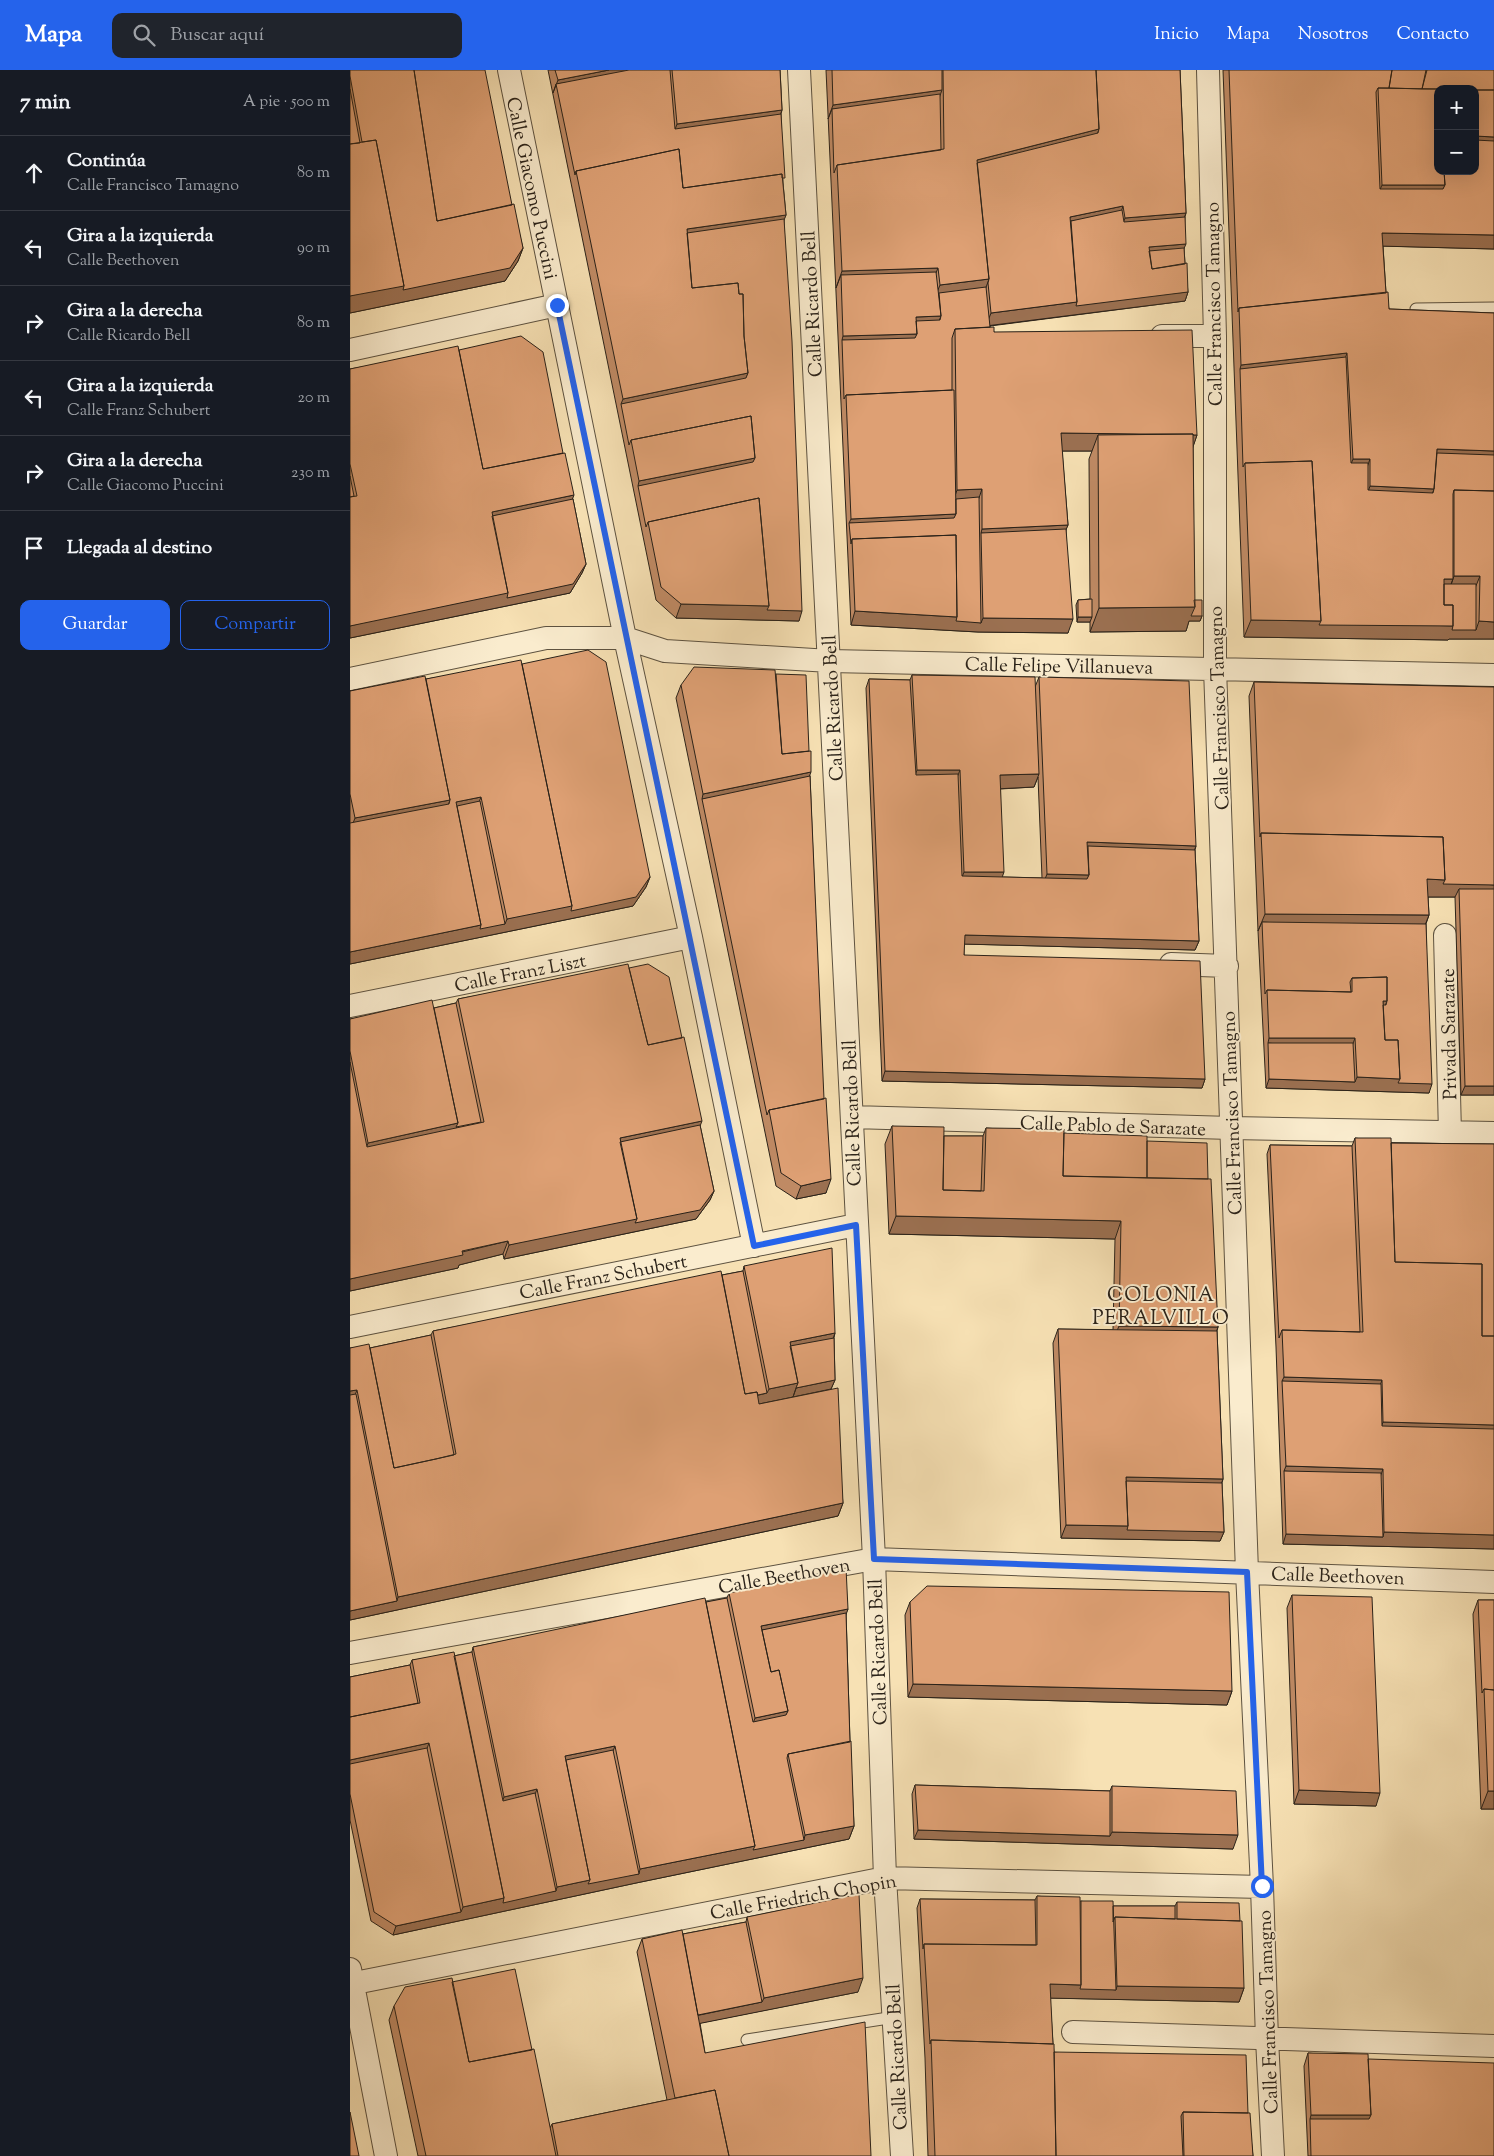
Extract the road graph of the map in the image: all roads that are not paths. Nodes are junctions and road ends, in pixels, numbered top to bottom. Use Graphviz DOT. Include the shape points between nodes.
graph roads {
  1 [pos="509,70"];
  2 [pos="799,70"];
  3 [pos="1208,70"];
  4 [pos="557,305"];
  5 [pos="1494,308"];
  6 [pos="1416,309"];
  7 [pos="1137,336"];
  8 [pos="1215,336"];
  9 [pos="350,350"];
  10 [pos="625,638"];
  11 [pos="830,661"];
  12 [pos="1215,668"];
  13 [pos="1494,675"];
  14 [pos="350,679"];
  15 [pos="1445,935"];
  16 [pos="691,937"];
  17 [pos="1147,963"];
  18 [pos="1227,966"];
  19 [pos="350,1006"];
  20 [pos="852,1117"];
  21 [pos="1231,1128"];
  22 [pos="1450,1133"];
  23 [pos="1494,1133"];
  24 [pos="856,1225"];
  25 [pos="754,1246"];
  26 [pos="350,1328"];
  27 [pos="874,1559"];
  28 [pos="1247,1572"];
  29 [pos="1494,1582"];
  30 [pos="350,1652"];
  31 [pos="885,1878"];
  32 [pos="1262,1886"];
  33 [pos="351,1978"];
  34 [pos="895,2016"];
  35 [pos="1073,2032"];
  36 [pos="1267,2039"];
  37 [pos="747,2040"];
  38 [pos="1494,2046"];
  39 [pos="386,2156"];
  40 [pos="902,2156"];
  41 [pos="1273,2156"];
  1 -- 4 [label="street, Calle Giacomo Puccini"];
  2 -- 11 [label="street, Calle Ricardo Bell"];
  3 -- 8 [label="street, Calle Francisco Tamagno"];
  4 -- 9 [label="street"];
  4 -- 10 [label="street, Calle Giacomo Puccini"];
  5 -- 6 [label="lane"];
  7 -- 8 [label="street"];
  8 -- 12 [label="street, Calle Francisco Tamagno"];
  10 -- 11 [label="street, Calle Felipe Villanueva" via="665,650"];
  10 -- 14 [label="street, Calle Felipe Villanueva" via="546,638"];
  10 -- 16 [label="street, Calle Giacomo Puccini"];
  11 -- 12 [label="street, Calle Felipe Villanueva"];
  11 -- 20 [label="street, Calle Ricardo Bell"];
  12 -- 13 [label="street, Calle Felipe Villanueva"];
  12 -- 18 [label="street, Calle Francisco Tamagno"];
  15 -- 22 [label="street, Privada Sarazate"];
  16 -- 19 [label="street, Calle Franz Liszt"];
  16 -- 25 [label="street, Calle Giacomo Puccini"];
  17 -- 18 [label="street"];
  18 -- 21 [label="street, Calle Francisco Tamagno"];
  20 -- 21 [label="street, Calle Pablo de Sarazate"];
  20 -- 24 [label="street, Calle Ricardo Bell"];
  21 -- 22 [label="street, Calle Pablo de Sarazate"];
  21 -- 28 [label="street, Calle Francisco Tamagno"];
  22 -- 23 [label="street, Calle Pablo de Sarazate"];
  24 -- 25 [label="street, Calle Franz Schubert"];
  24 -- 27 [label="street, Calle Ricardo Bell"];
  25 -- 26 [label="street, Calle Franz Schubert"];
  27 -- 28 [label="street, Calle Beethoven"];
  27 -- 30 [label="street, Calle Beethoven"];
  27 -- 31 [label="street, Calle Ricardo Bell"];
  28 -- 29 [label="street, Calle Beethoven"];
  28 -- 32 [label="street, Calle Francisco Tamagno"];
  31 -- 32 [label="street, Calle Friedrich Chopin"];
  31 -- 33 [label="street, Calle Friedrich Chopin"];
  31 -- 34 [label="street, Calle Ricardo Bell"];
  32 -- 36 [label="street, Calle Francisco Tamagno"];
  33 -- 39 [label="street"];
  34 -- 37 [label="lane"];
  34 -- 40 [label="street, Calle Ricardo Bell"];
  35 -- 36 [label="street"];
  36 -- 38 [label="street"];
  36 -- 41 [label="street, Calle Francisco Tamagno"];
}
